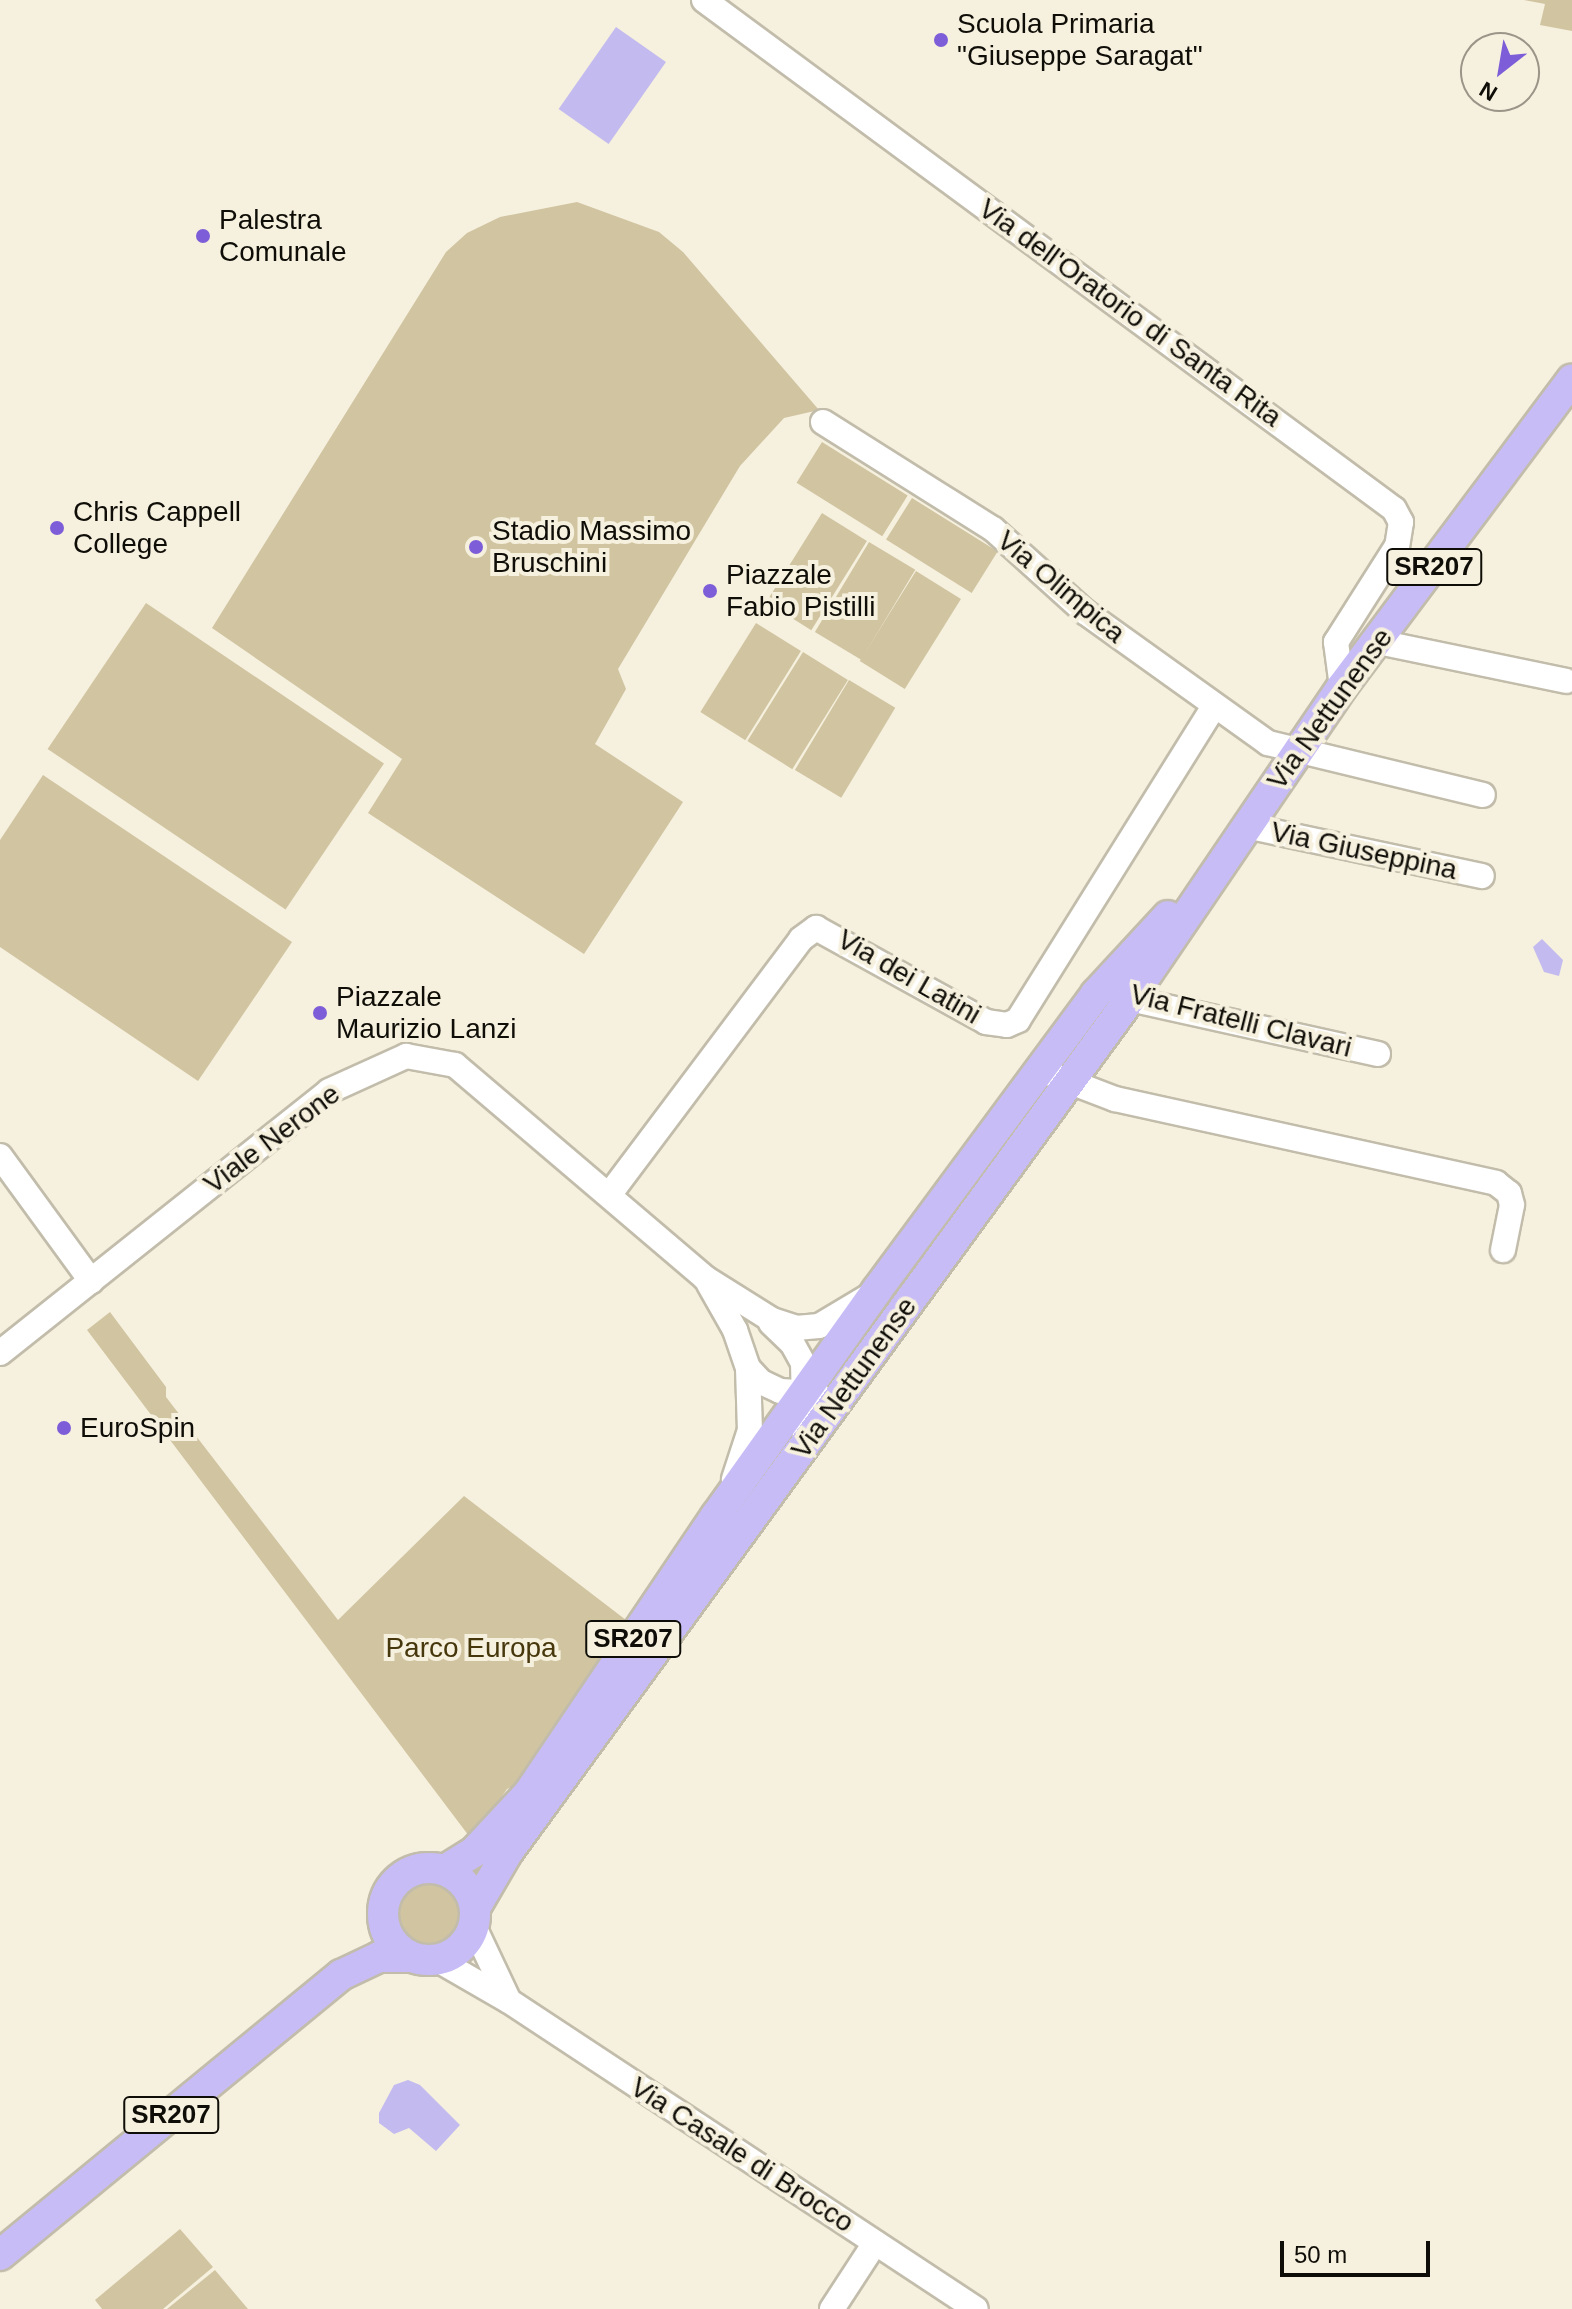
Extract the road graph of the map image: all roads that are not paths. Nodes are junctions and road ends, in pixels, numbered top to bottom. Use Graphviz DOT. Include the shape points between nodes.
graph roads {
  1 [pos="704,0"];
  2 [pos="1572,380"];
  3 [pos="823,422"];
  4 [pos="1378,642"];
  5 [pos="1566,681"];
  6 [pos="1342,687"];
  7 [pos="1214,706"];
  8 [pos="1297,753"];
  9 [pos="1483,795"];
  10 [pos="1239,837"];
  11 [pos="1482,876"];
  12 [pos="1117,992"];
  13 [pos="1378,1054"];
  14 [pos="1042,1067"];
  15 [pos="1069,1083"];
  16 [pos="0,1156"];
  17 [pos="609,1195"];
  18 [pos="1503,1250"];
  19 [pos="705,1278"];
  20 [pos="91,1281"];
  21 [pos="877,1290"];
  22 [pos="761,1314"];
  23 [pos="0,1353"];
  24 [pos="748,1368"];
  25 [pos="855,1376"];
  26 [pos="807,1394"];
  27 [pos="805,1445"];
  28 [pos="716,1516"];
  29 [pos="445,1870"];
  30 [pos="382,1912"];
  31 [pos="474,1917"];
  32 [pos="424,1958"];
  33 [pos="341,1975"];
  34 [pos="509,2001"];
  35 [pos="875,2243"];
  36 [pos="0,2255"];
  37 [pos="948,2302"];
  38 [pos="832,2309"];
  39 [pos="976,2309"];
  1 -- 6 [label="street, Via dell'Oratorio di Santa Rita" via="1394,509 1401,522 1397,546 1336,642"];
  2 -- 4 [label="main road, Via Nettunense / SR207"];
  3 -- 7 [label="street, Via Olimpica" via="1005,538 1085,612"];
  4 -- 5 [label="street"];
  4 -- 6 [label="main road, Via Nettunense / SR207"];
  6 -- 8 [label="main road, Via Nettunense / SR207"];
  7 -- 8 [label="street, Via Olimpica" via="1268,743"];
  7 -- 17 [label="street, Via dei Latini" via="1018,1020 1007,1025 986,1022 832,932 811,930"];
  8 -- 9 [label="street, Via Olimpica"];
  8 -- 10 [label="main road, Via Nettunense / SR207"];
  10 -- 11 [label="street, Via Giuseppina"];
  10 -- 12 [label="main road, Via Nettunense / SR207"];
  12 -- 13 [label="street, Via Fratelli Clavari"];
  12 -- 14 [label="main road, Via Nettunense / SR207"];
  12 -- 15 [label="main road, Via Nettunense / SR207"];
  14 -- 15 [label="street"];
  14 -- 21 [label="main road, Via Nettunense / SR207"];
  15 -- 18 [label="street" via="1115,1099 1496,1183 1511,1198"];
  15 -- 25 [label="main road, Via Nettunense / SR207"];
  16 -- 20 [label="street"];
  17 -- 19 [label="street, Viale Nerone"];
  17 -- 20 [label="street, Viale Nerone" via="455,1065 406,1056 329,1091"];
  19 -- 22 [label="street, Viale Nerone"];
  19 -- 24 [label="street, Viale Nerone" via="735,1330"];
  20 -- 23 [label="street, Viale Nerone"];
  21 -- 22 [label="street, Viale Nerone" via="819,1326 796,1328"];
  21 -- 26 [label="main road, Via Nettunense / SR207"];
  22 -- 26 [label="street, Viale Nerone" via="800,1355"];
  24 -- 26 [label="street" via="767,1386"];
  24 -- 28 [label="street, Viale Nerone" via="747,1442"];
  25 -- 26 [label="street"];
  25 -- 27 [label="main road, Via Nettunense / SR207"];
  26 -- 27 [label="street, Viale Nerone"];
  26 -- 28 [label="main road, Via Nettunense / SR207"];
  27 -- 31 [label="main road, Via Nettunense / SR207" via="507,1853"];
  28 -- 29 [label="main road, Via Nettunense / SR207" via="529,1793 475,1851"];
  29 -- 30 [label="main road, Via Nettunense / SR207" via="430,1867 403,1875 385,1898"];
  29 -- 31 [label="main road" via="465,1885"];
  30 -- 32 [label="main road" via="389,1939"];
  30 -- 33 [label="main road, Via Nettunense / SR207"];
  31 -- 32 [label="main road, Via Nettunense / SR207" via="461,1948"];
  31 -- 34 [label="street"];
  32 -- 33 [label="main road, Via Nettunense / SR207" via="379,1957"];
  32 -- 34 [label="street, Via Casale di Brocco"];
  33 -- 36 [label="main road, Via Nettunense / SR207"];
  34 -- 35 [label="street, Via Casale di Brocco"];
  35 -- 37 [label="street, Via Casale di Brocco"];
  35 -- 38 [label="street"];
  37 -- 39 [label="street, Via Casale di Brocco"];
}
